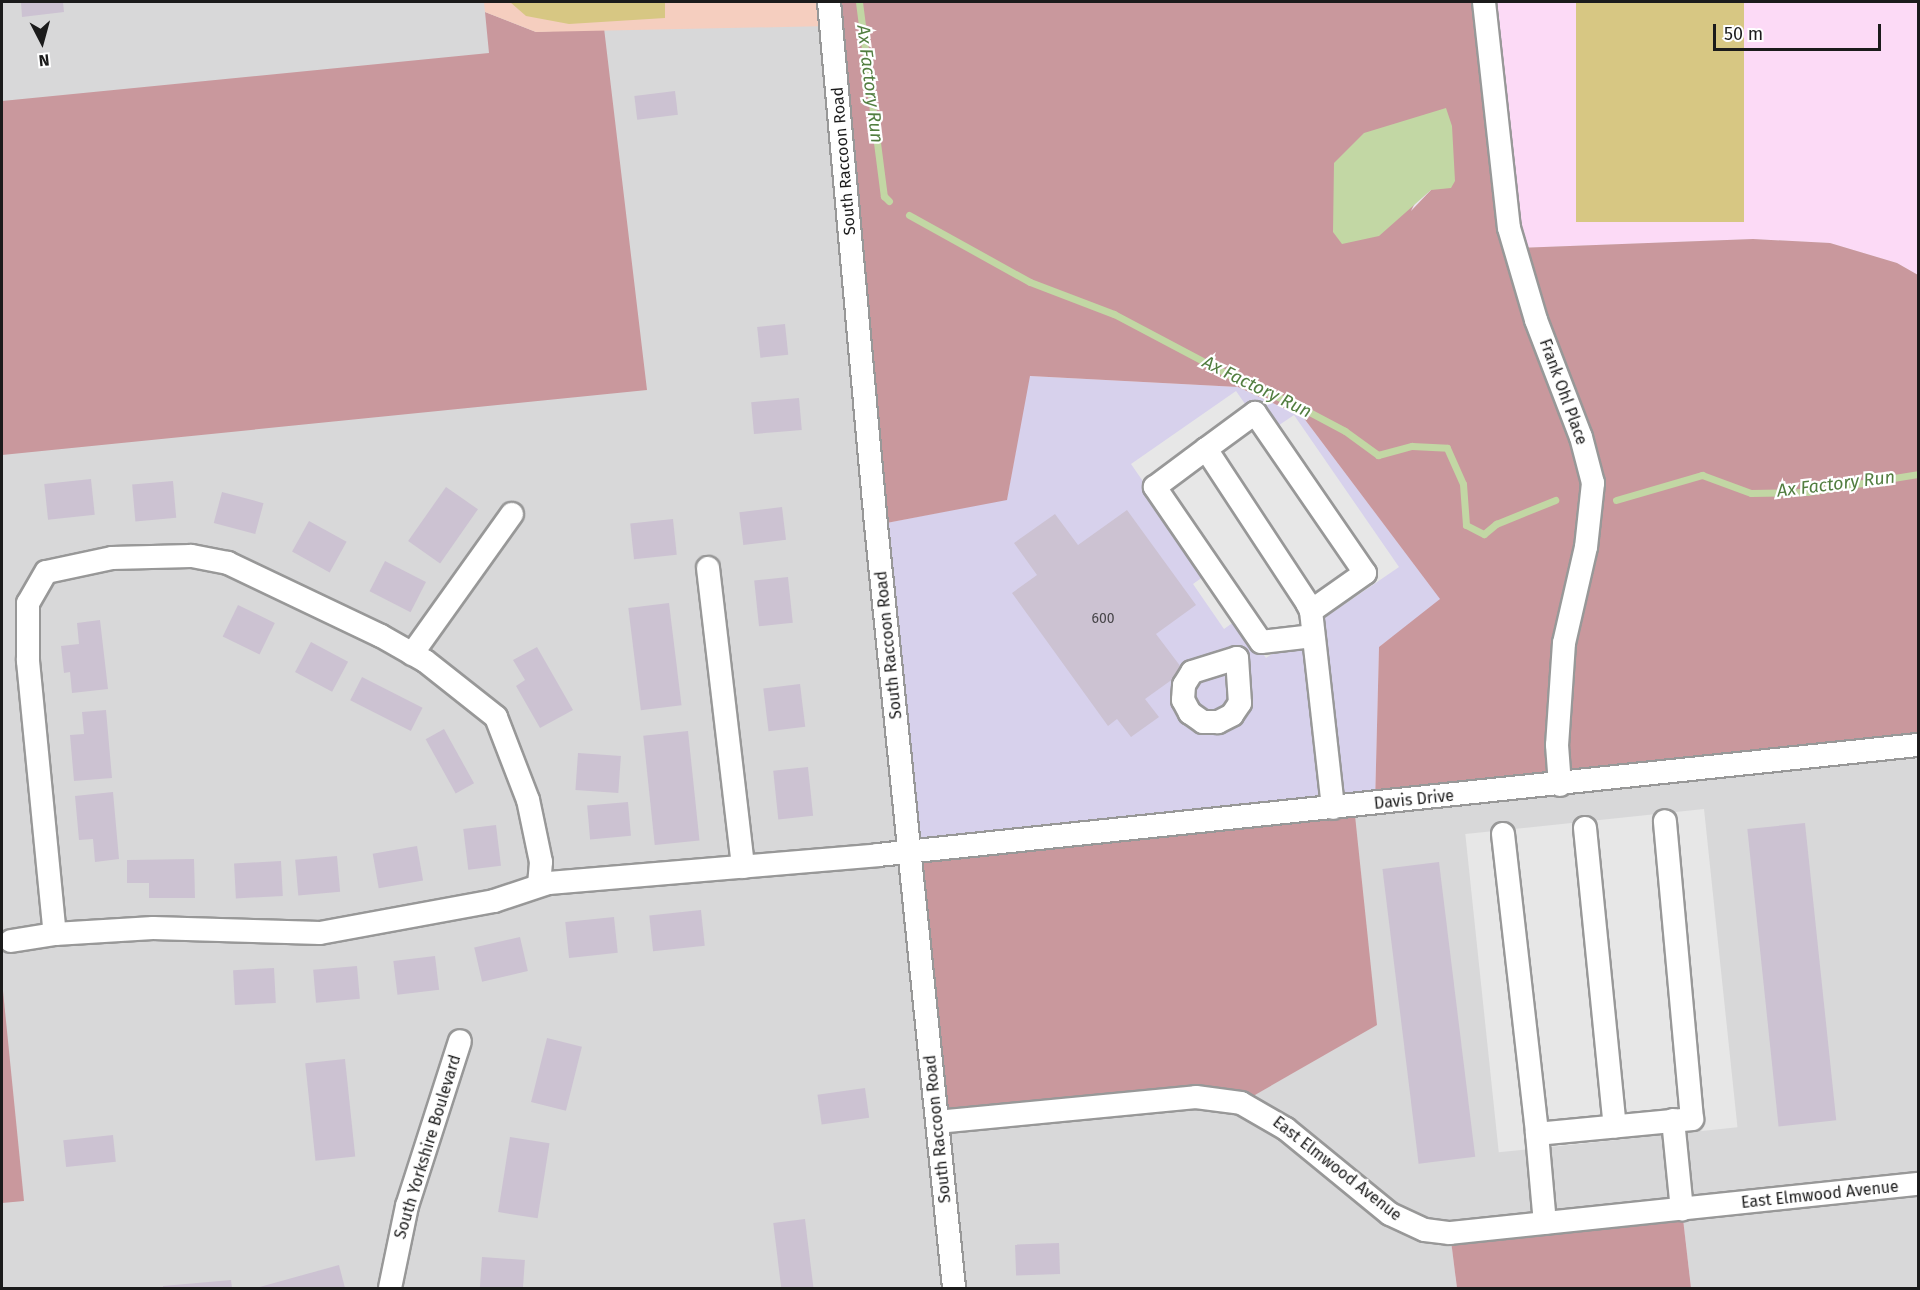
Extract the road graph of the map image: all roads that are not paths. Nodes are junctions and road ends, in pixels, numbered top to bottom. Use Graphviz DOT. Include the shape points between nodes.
graph roads {
  1 [pos="829,2"];
  2 [pos="1484,2"];
  3 [pos="1206,449"];
  4 [pos="512,514"];
  5 [pos="708,568"];
  6 [pos="1311,611"];
  7 [pos="1313,636"];
  8 [pos="1261,642"];
  9 [pos="412,654"];
  10 [pos="1237,658"];
  11 [pos="1918,745"];
  12 [pos="1560,785"];
  13 [pos="1333,808"];
  14 [pos="1665,821"];
  15 [pos="1585,828"];
  16 [pos="1503,834"];
  17 [pos="909,851"];
  18 [pos="743,867"];
  19 [pos="539,885"];
  20 [pos="55,934"];
  21 [pos="10,940"];
  22 [pos="460,1041"];
  23 [pos="1673,1120"];
  24 [pos="937,1122"];
  25 [pos="1615,1126"];
  26 [pos="1537,1134"];
  27 [pos="1918,1184"];
  28 [pos="1682,1210"];
  29 [pos="1545,1223"];
  30 [pos="390,1288"];
  31 [pos="954,1288"];
  1 -- 17 [label="street, South Raccoon Road"];
  2 -- 12 [label="street, Frank Ohl Place" via="1509,228 1536,321 1581,437 1593,483 1586,547 1564,643 1557,745"];
  3 -- 6 [label="street"];
  3 -- 6 [label="street" via="1256,413 1365,573"];
  3 -- 8 [label="street" via="1155,487"];
  4 -- 9 [label="street"];
  5 -- 18 [label="street"];
  6 -- 7 [label="street"];
  7 -- 8 [label="street"];
  7 -- 13 [label="street"];
  8 -- 10 [label="street"];
  9 -- 19 [label="street" via="496,717 528,800 541,862"];
  9 -- 20 [label="street" via="228,563 191,556 112,558 46,572 28,603 28,661"];
  11 -- 12 [label="street, Davis Drive"];
  12 -- 13 [label="street, Davis Drive"];
  13 -- 17 [label="street, Davis Drive"];
  14 -- 23 [label="street" via="1692,1119"];
  15 -- 25 [label="street"];
  16 -- 26 [label="street"];
  17 -- 18 [label="street, Davis Drive"];
  17 -- 24 [label="street, South Raccoon Road"];
  18 -- 19 [label="street, Davis Drive"];
  19 -- 20 [label="street, Davis Drive" via="484,903 320,933 153,928"];
  20 -- 21 [label="street, Davis Drive"];
  22 -- 30 [label="street, South Yorkshire Boulevard" via="407,1206"];
  23 -- 25 [label="street"];
  23 -- 28 [label="street"];
  24 -- 29 [label="street, East Elmwood Avenue" via="1214,1098 1241,1103 1268,1115 1390,1214 1410,1225 1450,1233"];
  24 -- 31 [label="street, South Raccoon Road"];
  25 -- 26 [label="street"];
  26 -- 29 [label="street"];
  27 -- 28 [label="street, East Elmwood Avenue"];
  28 -- 29 [label="street, East Elmwood Avenue"];
}
